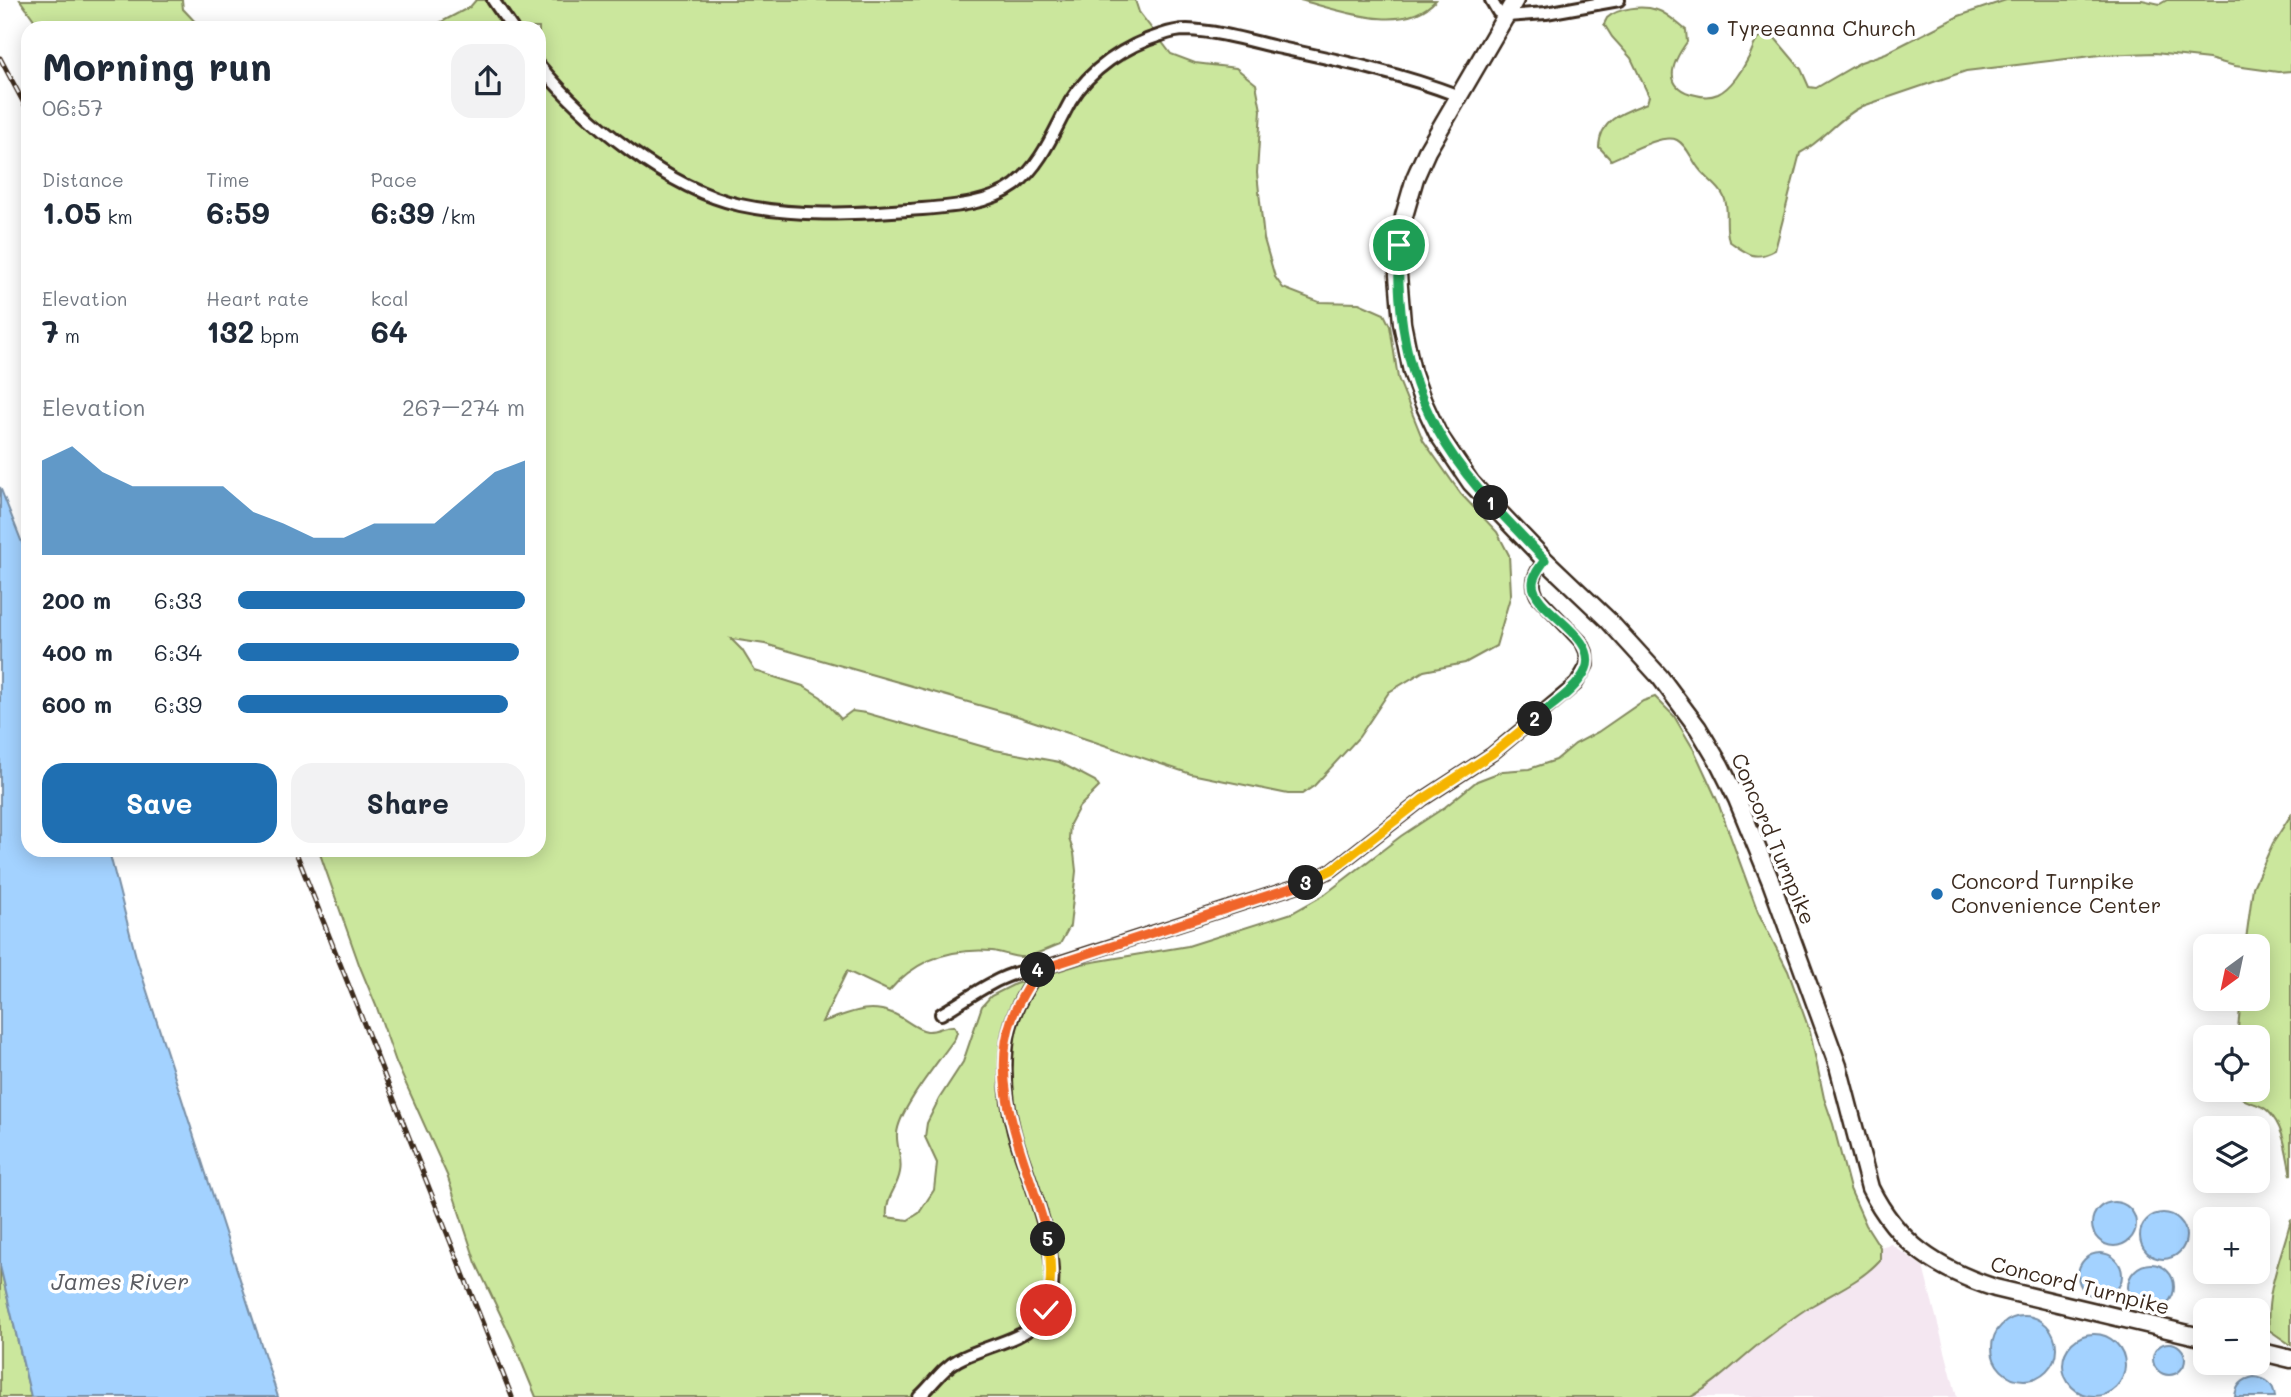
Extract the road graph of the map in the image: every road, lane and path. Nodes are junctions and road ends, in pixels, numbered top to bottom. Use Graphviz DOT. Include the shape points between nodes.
graph roads {
  1 [pos="493,0"];
  2 [pos="1491,0"];
  3 [pos="1515,0"];
  4 [pos="1619,0"];
  5 [pos="1507,16"];
  6 [pos="507,21"];
  7 [pos="546,74"];
  8 [pos="1459,96"];
  9 [pos="1545,560"];
  10 [pos="1039,969"];
  11 [pos="941,1014"];
  12 [pos="2193,1335"];
  13 [pos="2270,1354"];
  14 [pos="2291,1359"];
  15 [pos="919,1397"];
  1 -- 6 [label="street"];
  2 -- 5 [label="street" via="1498,12"];
  3 -- 5 [label="street, Concord Turnpike"];
  4 -- 5 [label="street"];
  5 -- 8 [label="street, Concord Turnpike"];
  7 -- 8 [label="street" via="607,132 683,184 741,205 813,213 944,206 1006,191 1036,164 1089,76 1135,44 1178,31 1311,54"];
  8 -- 9 [label="street, Concord Turnpike" via="1421,163 1404,216 1398,275 1405,344 1423,402 1456,462"];
  9 -- 10 [label="street" via="1532,582 1534,589 1582,643 1587,665 1576,684 1522,730 1332,870 1309,882"];
  9 -- 12 [label="street, Concord Turnpike" via="1660,677 1720,765 1772,881 1838,1066 1870,1188 1895,1226 1920,1253 1965,1278"];
  10 -- 11 [label="street" via="1008,976"];
  10 -- 15 [label="street" via="1012,1019 1006,1066 1013,1129 1048,1238 1052,1287 1046,1310 1030,1328 955,1361"];
  13 -- 14 [label="street"];
}
